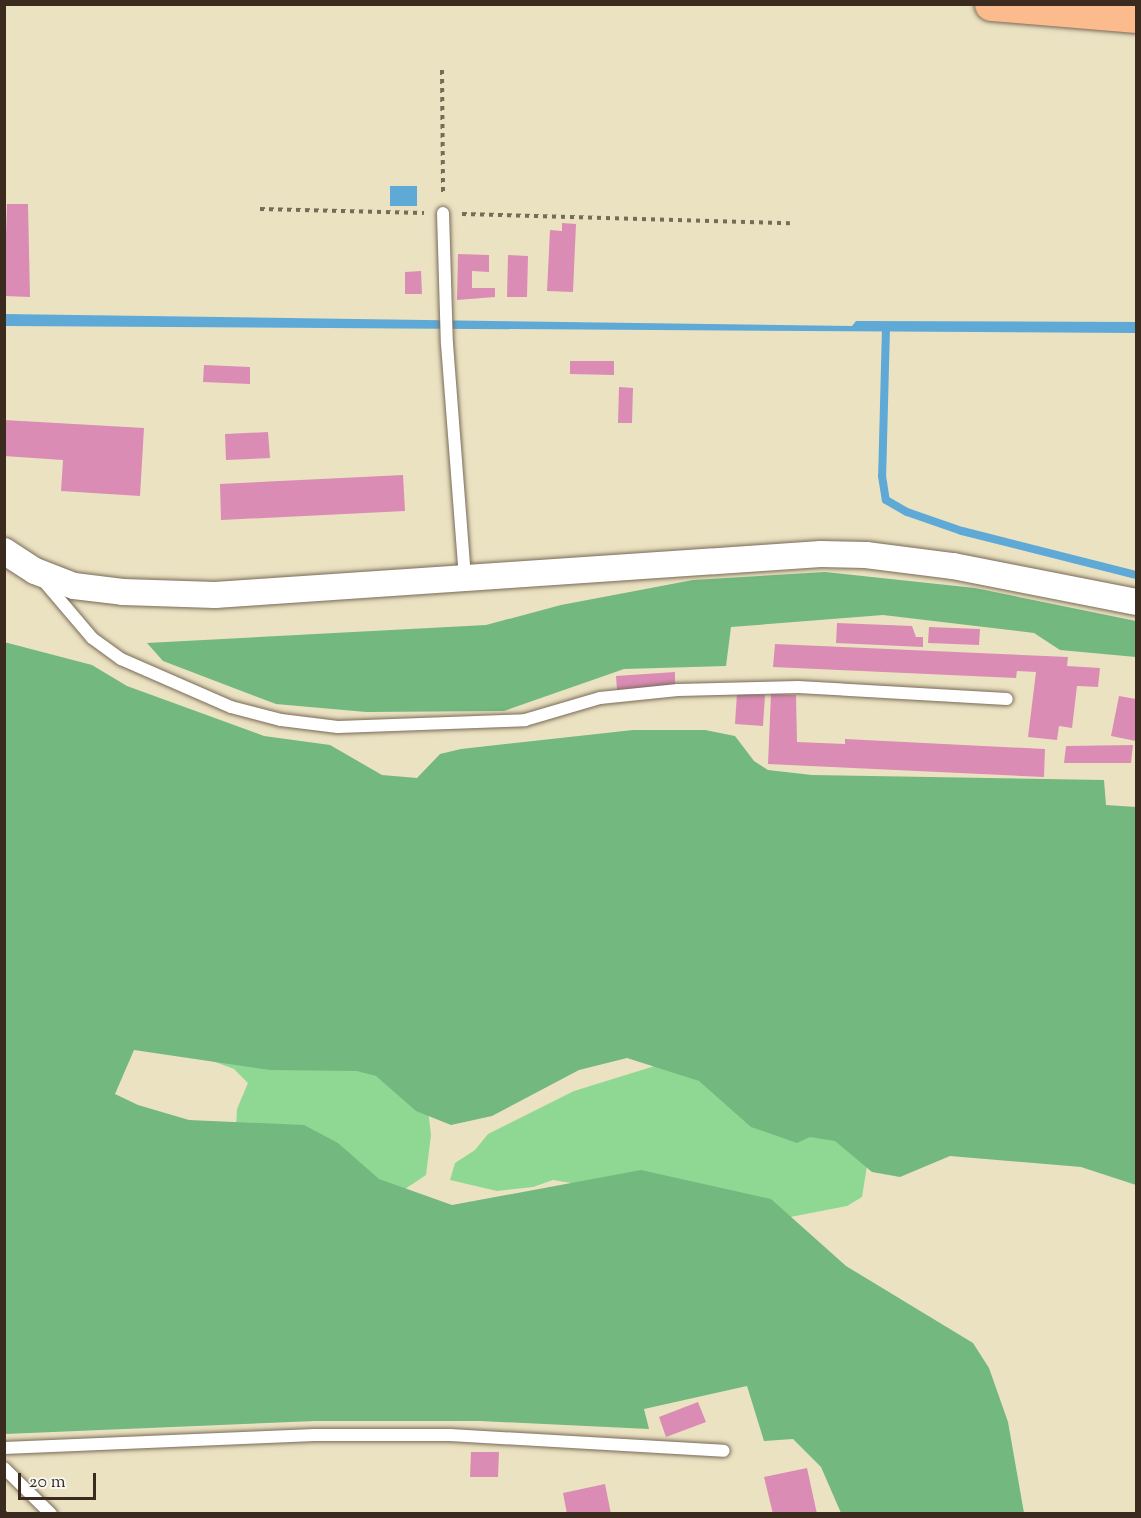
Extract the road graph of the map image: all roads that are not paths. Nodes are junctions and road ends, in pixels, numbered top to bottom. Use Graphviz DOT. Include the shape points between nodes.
graph roads {
  1 [pos="991,4"];
  2 [pos="1137,16"];
  3 [pos="443,213"];
  4 [pos="4,551"];
  5 [pos="35,571"];
  6 [pos="465,580"];
  7 [pos="1137,602"];
  8 [pos="1007,699"];
  9 [pos="4,1448"];
  10 [pos="724,1451"];
  11 [pos="4,1468"];
  12 [pos="51,1514"];
  1 -- 2 [label="highway"];
  3 -- 6 [label="lane" via="447,344"];
  4 -- 5 [label="street"];
  5 -- 6 [label="street" via="74,586 215,595"];
  5 -- 8 [label="lane" via="92,638 121,659 231,707 281,720 338,727 525,720 600,698 678,690 798,687"];
  6 -- 7 [label="street" via="821,554 866,555 953,566"];
  9 -- 10 [label="lane" via="326,1435 450,1436"];
  11 -- 12 [label="lane"];
}
